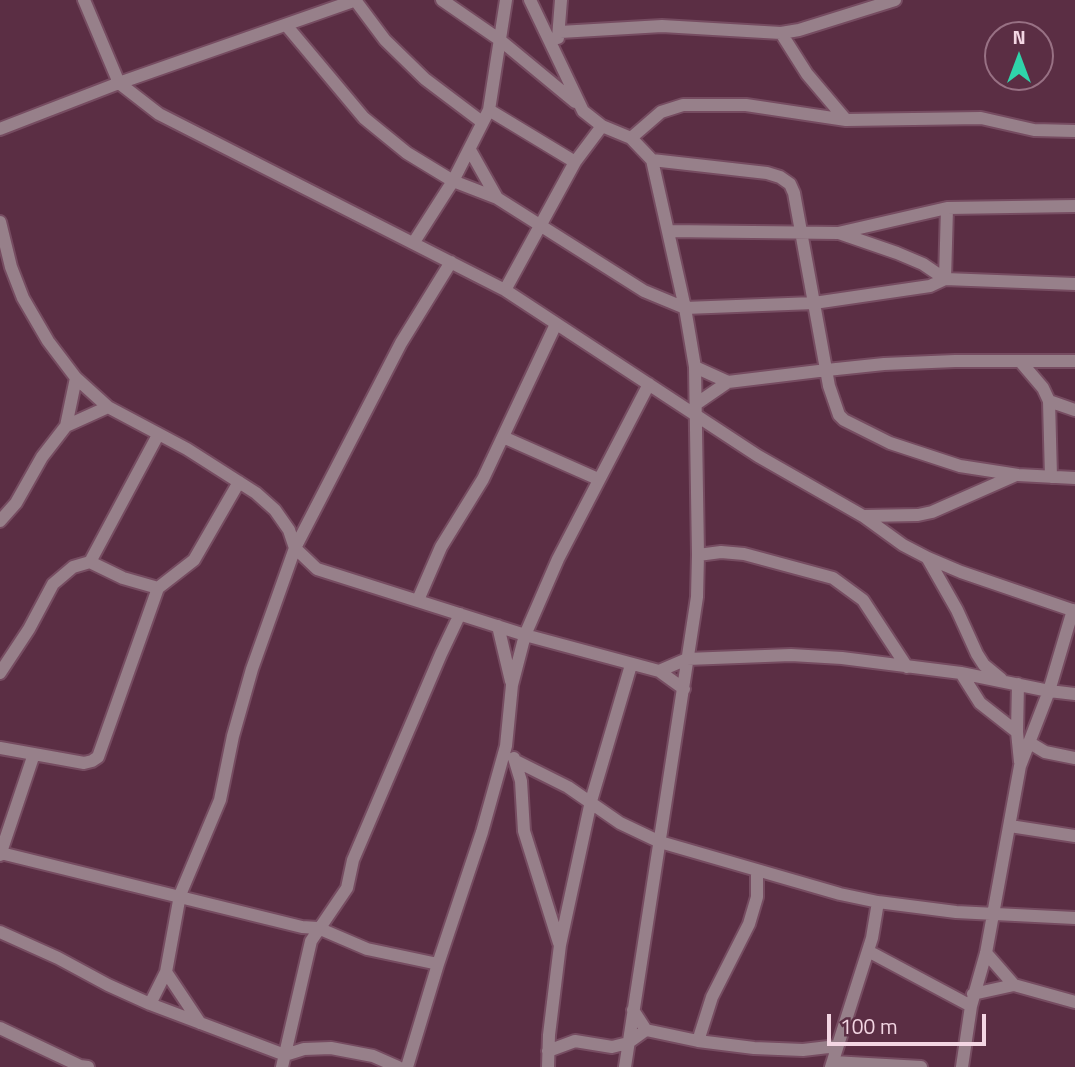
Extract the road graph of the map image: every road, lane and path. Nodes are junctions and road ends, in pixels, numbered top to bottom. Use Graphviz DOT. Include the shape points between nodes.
graph roads {
  1 [pos="84,0"];
  2 [pos="355,0"];
  3 [pos="442,0"];
  4 [pos="506,0"];
  5 [pos="530,0"];
  6 [pos="561,0"];
  7 [pos="895,0"];
  8 [pos="286,25"];
  9 [pos="559,32"];
  10 [pos="781,33"];
  11 [pos="500,40"];
  12 [pos="554,53"];
  13 [pos="119,83"];
  14 [pos="578,104"];
  15 [pos="489,110"];
  16 [pos="846,120"];
  17 [pos="482,122"];
  18 [pos="602,126"];
  19 [pos="0,129"];
  20 [pos="1075,131"];
  21 [pos="631,138"];
  22 [pos="470,150"];
  23 [pos="652,160"];
  24 [pos="575,162"];
  25 [pos="453,181"];
  26 [pos="498,198"];
  27 [pos="1075,206"];
  28 [pos="947,208"];
  29 [pos="0,222"];
  30 [pos="539,227"];
  31 [pos="668,231"];
  32 [pos="838,233"];
  33 [pos="802,234"];
  34 [pos="414,242"];
  35 [pos="451,262"];
  36 [pos="945,279"];
  37 [pos="1075,284"];
  38 [pos="505,290"];
  39 [pos="814,303"];
  40 [pos="685,308"];
  41 [pos="555,324"];
  42 [pos="1020,361"];
  43 [pos="1075,361"];
  44 [pos="695,367"];
  45 [pos="827,370"];
  46 [pos="813,372"];
  47 [pos="76,378"];
  48 [pos="728,382"];
  49 [pos="649,384"];
  50 [pos="830,386"];
  51 [pos="1049,401"];
  52 [pos="108,407"];
  53 [pos="696,409"];
  54 [pos="1075,410"];
  55 [pos="66,426"];
  56 [pos="159,435"];
  57 [pos="503,437"];
  58 [pos="1018,475"];
  59 [pos="1051,477"];
  60 [pos="1075,478"];
  61 [pos="598,479"];
  62 [pos="239,482"];
  63 [pos="863,516"];
  64 [pos="0,521"];
  65 [pos="295,548"];
  66 [pos="698,555"];
  67 [pos="928,558"];
  68 [pos="90,562"];
  69 [pos="158,588"];
  70 [pos="418,600"];
  71 [pos="1074,610"];
  72 [pos="460,614"];
  73 [pos="498,626"];
  74 [pos="525,635"];
  75 [pos="687,659"];
  76 [pos="631,664"];
  77 [pos="907,667"];
  78 [pos="659,671"];
  79 [pos="0,673"];
  80 [pos="961,673"];
  81 [pos="1004,682"];
  82 [pos="1018,684"];
  83 [pos="512,685"];
  84 [pos="684,689"];
  85 [pos="1049,691"];
  86 [pos="1075,694"];
  87 [pos="1017,732"];
  88 [pos="1030,743"];
  89 [pos="506,746"];
  90 [pos="0,748"];
  91 [pos="34,754"];
  92 [pos="1075,758"];
  93 [pos="516,761"];
  94 [pos="1020,766"];
  95 [pos="591,801"];
  96 [pos="1010,826"];
  97 [pos="1075,836"];
  98 [pos="660,842"];
  99 [pos="0,854"];
  100 [pos="757,870"];
  101 [pos="180,895"];
  102 [pos="878,902"];
  103 [pos="994,914"];
  104 [pos="1075,918"];
  105 [pos="302,927"];
  106 [pos="318,928"];
  107 [pos="0,932"];
  108 [pos="311,941"];
  109 [pos="560,946"];
  110 [pos="868,951"];
  111 [pos="986,953"];
  112 [pos="438,964"];
  113 [pos="166,972"];
  114 [pos="1014,985"];
  115 [pos="972,1000"];
  116 [pos="1075,1002"];
  117 [pos="150,1004"];
  118 [pos="633,1010"];
  119 [pos="200,1023"];
  120 [pos="0,1027"];
  121 [pos="646,1030"];
  122 [pos="698,1041"];
  123 [pos="628,1044"];
  124 [pos="837,1046"];
  125 [pos="548,1051"];
  126 [pos="284,1061"];
  127 [pos="832,1065"];
  128 [pos="83,1067"];
  129 [pos="398,1067"];
  130 [pos="407,1067"];
  131 [pos="548,1067"];
  132 [pos="625,1067"];
  133 [pos="921,1067"];
  134 [pos="962,1067"];
  1 -- 13 [label="street"];
  2 -- 8 [label="street"];
  2 -- 17 [label="street" via="385,40 425,79"];
  3 -- 11 [label="street"];
  4 -- 11 [label="street"];
  5 -- 12 [label="street"];
  6 -- 9 [label="street"];
  7 -- 10 [label="street"];
  8 -- 13 [label="street"];
  8 -- 25 [label="street" via="364,118 407,153"];
  9 -- 10 [label="street" via="662,26"];
  9 -- 12 [label="street"];
  10 -- 16 [label="street" via="807,74"];
  11 -- 14 [label="street"];
  11 -- 15 [label="street"];
  12 -- 14 [label="street"];
  13 -- 19 [label="street"];
  13 -- 34 [label="street" via="159,114"];
  14 -- 18 [label="street"];
  15 -- 17 [label="street"];
  15 -- 24 [label="street"];
  16 -- 20 [label="street" via="981,118 1034,130"];
  16 -- 21 [label="street" via="746,104 683,105 661,112"];
  17 -- 22 [label="street"];
  18 -- 21 [label="street"];
  18 -- 24 [label="street"];
  21 -- 23 [label="street"];
  22 -- 25 [label="street"];
  22 -- 26 [label="street"];
  23 -- 31 [label="street"];
  23 -- 33 [label="street" via="780,177 794,193"];
  24 -- 30 [label="street"];
  25 -- 26 [label="street"];
  25 -- 34 [label="street"];
  26 -- 30 [label="street"];
  27 -- 28 [label="street"];
  28 -- 32 [label="street"];
  28 -- 36 [label="street"];
  29 -- 47 [label="street" via="23,298"];
  30 -- 38 [label="street"];
  30 -- 40 [label="street" via="644,291"];
  31 -- 33 [label="street"];
  31 -- 40 [label="street"];
  32 -- 33 [label="street"];
  32 -- 36 [label="street" via="923,264"];
  33 -- 39 [label="street"];
  34 -- 35 [label="street"];
  35 -- 38 [label="street"];
  35 -- 65 [label="street" via="401,343"];
  36 -- 37 [label="street"];
  36 -- 39 [label="street" via="930,286"];
  38 -- 41 [label="street"];
  39 -- 40 [label="street"];
  39 -- 45 [label="street"];
  40 -- 44 [label="street"];
  41 -- 49 [label="street"];
  41 -- 57 [label="street"];
  42 -- 43 [label="street"];
  42 -- 45 [label="street"];
  42 -- 51 [label="street"];
  44 -- 48 [label="street"];
  44 -- 53 [label="street"];
  45 -- 46 [label="street"];
  45 -- 50 [label="street"];
  46 -- 48 [label="street"];
  46 -- 50 [label="street"];
  47 -- 52 [label="street"];
  47 -- 55 [label="street"];
  48 -- 53 [label="street"];
  49 -- 53 [label="street"];
  49 -- 61 [label="street"];
  50 -- 58 [label="street" via="839,415 854,427 945,462"];
  51 -- 54 [label="street"];
  51 -- 59 [label="street"];
  52 -- 55 [label="street"];
  52 -- 56 [label="street"];
  53 -- 63 [label="street" via="758,456"];
  53 -- 66 [label="street"];
  55 -- 64 [label="street"];
  56 -- 62 [label="street"];
  56 -- 68 [label="street"];
  57 -- 61 [label="street"];
  57 -- 70 [label="street" via="441,547"];
  58 -- 59 [label="street"];
  58 -- 63 [label="street" via="932,512"];
  59 -- 60 [label="street"];
  61 -- 74 [label="street"];
  62 -- 65 [label="street" via="275,510"];
  62 -- 69 [label="street" via="194,560"];
  63 -- 67 [label="street"];
  65 -- 70 [label="street" via="317,569"];
  65 -- 101 [label="street" via="252,669 220,800"];
  66 -- 75 [label="street"];
  66 -- 77 [label="street" via="744,554 833,578 863,600"];
  67 -- 71 [label="street"];
  67 -- 81 [label="street" via="977,654"];
  68 -- 69 [label="street"];
  68 -- 79 [label="street" via="73,567 53,584"];
  69 -- 91 [label="street" via="98,757 84,763"];
  70 -- 72 [label="street"];
  71 -- 85 [label="street"];
  72 -- 73 [label="street"];
  72 -- 106 [label="street" via="353,860 347,888"];
  73 -- 74 [label="street"];
  73 -- 83 [label="street"];
  74 -- 76 [label="street"];
  74 -- 83 [label="street"];
  75 -- 77 [label="street" via="791,655"];
  75 -- 78 [label="street"];
  75 -- 84 [label="street"];
  76 -- 78 [label="street"];
  76 -- 95 [label="street"];
  77 -- 80 [label="street"];
  78 -- 84 [label="street"];
  80 -- 81 [label="street"];
  80 -- 87 [label="street" via="980,703"];
  81 -- 82 [label="street"];
  82 -- 85 [label="street"];
  82 -- 87 [label="street"];
  83 -- 89 [label="street"];
  84 -- 98 [label="street"];
  85 -- 86 [label="street"];
  85 -- 88 [label="street"];
  87 -- 94 [label="street"];
  88 -- 92 [label="street" via="1045,752"];
  88 -- 94 [label="street"];
  89 -- 93 [label="street"];
  89 -- 112 [label="street"];
  90 -- 91 [label="street"];
  91 -- 99 [label="street"];
  93 -- 95 [label="street"];
  93 -- 109 [label="street" via="522,781 524,831"];
  94 -- 96 [label="street"];
  95 -- 98 [label="street"];
  95 -- 109 [label="street"];
  96 -- 97 [label="street"];
  96 -- 103 [label="street"];
  98 -- 100 [label="street"];
  98 -- 118 [label="street"];
  99 -- 101 [label="street"];
  100 -- 102 [label="street"];
  100 -- 122 [label="street" via="757,897 749,924 712,998"];
  101 -- 105 [label="street"];
  101 -- 113 [label="street"];
  102 -- 103 [label="street"];
  102 -- 110 [label="street"];
  103 -- 104 [label="street"];
  103 -- 111 [label="street"];
  105 -- 106 [label="street"];
  105 -- 108 [label="street"];
  106 -- 108 [label="street"];
  106 -- 112 [label="street" via="368,949"];
  107 -- 117 [label="street"];
  108 -- 126 [label="street"];
  109 -- 125 [label="street"];
  110 -- 115 [label="street"];
  110 -- 124 [label="street"];
  111 -- 114 [label="street"];
  111 -- 115 [label="street"];
  112 -- 130 [label="street"];
  113 -- 117 [label="street"];
  113 -- 119 [label="street"];
  114 -- 115 [label="street"];
  114 -- 116 [label="street"];
  115 -- 134 [label="street"];
  117 -- 119 [label="street"];
  118 -- 121 [label="street"];
  118 -- 123 [label="street"];
  119 -- 126 [label="street"];
  120 -- 128 [label="street"];
  121 -- 122 [label="street"];
  121 -- 123 [label="street"];
  122 -- 124 [label="street" via="803,1050"];
  123 -- 125 [label="street" via="612,1047 575,1041"];
  123 -- 132 [label="street"];
  124 -- 127 [label="street"];
  125 -- 131 [label="street"];
  126 -- 129 [label="street" via="304,1049 331,1048 373,1056"];
  127 -- 133 [label="street"];
}
